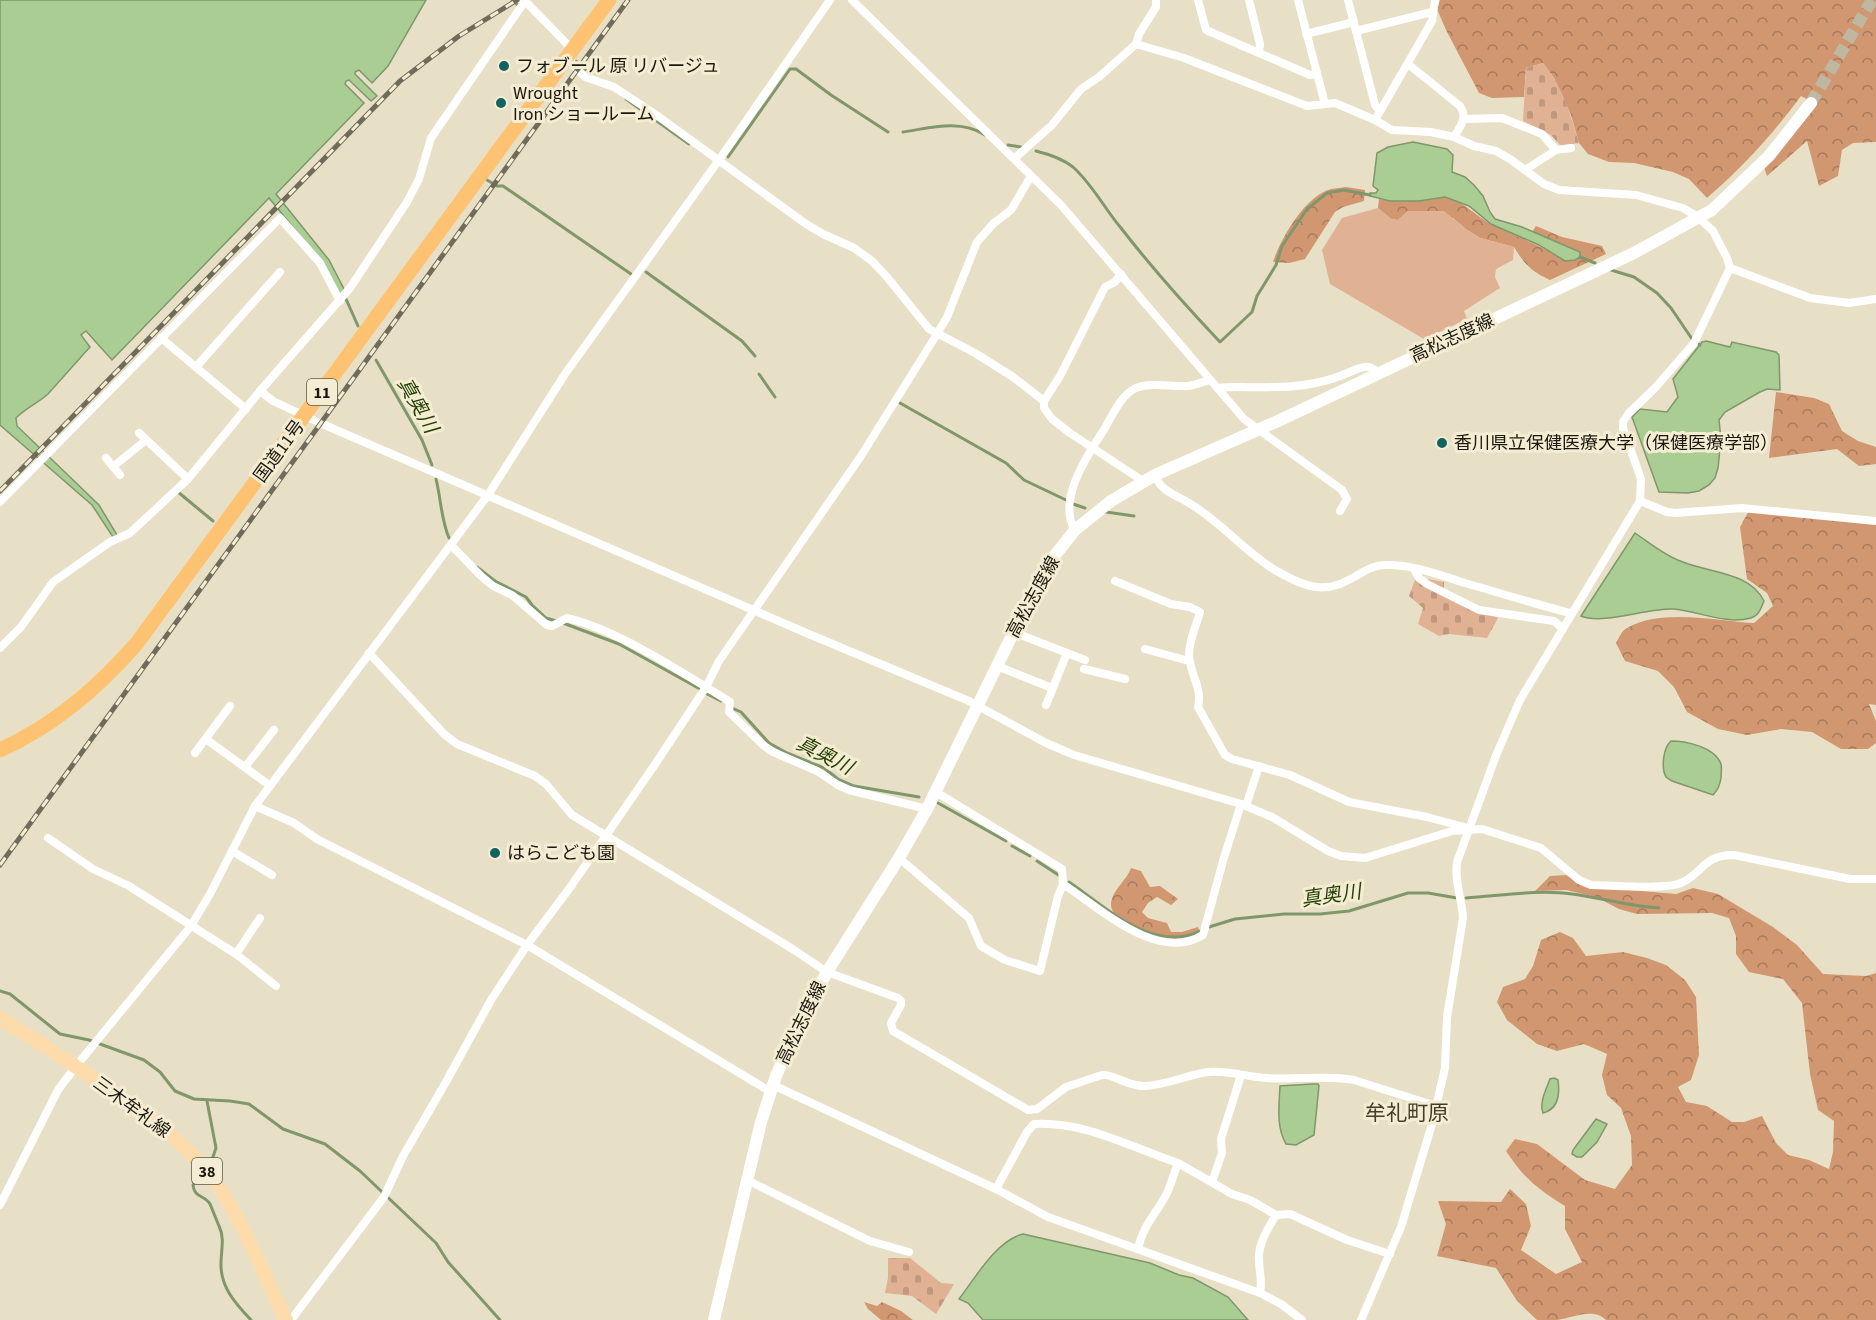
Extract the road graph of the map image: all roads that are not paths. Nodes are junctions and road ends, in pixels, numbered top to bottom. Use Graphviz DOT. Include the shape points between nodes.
graph roads {
  1 [pos="524,0"];
  2 [pos="609,0"];
  3 [pos="830,0"];
  4 [pos="852,0"];
  5 [pos="1156,0"];
  6 [pos="1198,0"];
  7 [pos="1249,0"];
  8 [pos="1298,0"];
  9 [pos="1348,0"];
  10 [pos="1435,0"];
  11 [pos="1432,12"];
  12 [pos="1355,26"];
  13 [pos="1306,34"];
  14 [pos="1136,44"];
  15 [pos="572,51"];
  16 [pos="1259,53"];
  17 [pos="1408,64"];
  18 [pos="1317,74"];
  19 [pos="1811,103"];
  20 [pos="1325,104"];
  21 [pos="1380,111"];
  22 [pos="1464,119"];
  23 [pos="1375,120"];
  24 [pos="1454,137"];
  25 [pos="1570,148"];
  26 [pos="1556,150"];
  27 [pos="1015,158"];
  28 [pos="719,160"];
  29 [pos="1525,170"];
  30 [pos="1031,176"];
  31 [pos="1698,217"];
  32 [pos="1730,268"];
  33 [pos="279,272"];
  34 [pos="1121,274"];
  35 [pos="1876,299"];
  36 [pos="340,301"];
  37 [pos="938,334"];
  38 [pos="161,338"];
  39 [pos="196,367"];
  40 [pos="1378,373"];
  41 [pos="1210,380"];
  42 [pos="1218,388"];
  43 [pos="260,392"];
  44 [pos="1044,401"];
  45 [pos="246,409"];
  46 [pos="305,415"];
  47 [pos="1258,430"];
  48 [pos="1092,449"];
  49 [pos="106,458"];
  50 [pos="114,466"];
  51 [pos="120,476"];
  52 [pos="1149,478"];
  53 [pos="188,479"];
  54 [pos="488,495"];
  55 [pos="1640,501"];
  56 [pos="0,502"];
  57 [pos="1340,511"];
  58 [pos="1876,521"];
  59 [pos="1075,530"];
  60 [pos="451,545"];
  61 [pos="1414,569"];
  62 [pos="1115,581"];
  63 [pos="753,610"];
  64 [pos="1570,613"];
  65 [pos="1562,628"];
  66 [pos="1013,632"];
  67 [pos="0,648"];
  68 [pos="1145,649"];
  69 [pos="369,653"];
  70 [pos="1067,653"];
  71 [pos="1189,661"];
  72 [pos="997,666"];
  73 [pos="1125,679"];
  74 [pos="706,687"];
  75 [pos="1052,688"];
  76 [pos="1046,705"];
  77 [pos="230,706"];
  78 [pos="978,706"];
  79 [pos="274,730"];
  80 [pos="206,739"];
  81 [pos="0,750"];
  82 [pos="195,753"];
  83 [pos="1259,766"];
  84 [pos="245,767"];
  85 [pos="269,785"];
  86 [pos="936,792"];
  87 [pos="1244,805"];
  88 [pos="255,806"];
  89 [pos="927,809"];
  90 [pos="1470,828"];
  91 [pos="604,836"];
  92 [pos="48,838"];
  93 [pos="232,850"];
  94 [pos="899,858"];
  95 [pos="272,874"];
  96 [pos="1876,879"];
  97 [pos="1063,884"];
  98 [pos="260,918"];
  99 [pos="191,926"];
  100 [pos="527,945"];
  101 [pos="236,954"];
  102 [pos="827,972"];
  103 [pos="276,986"];
  104 [pos="0,1018"];
  105 [pos="76,1066"];
  106 [pos="1241,1075"];
  107 [pos="772,1088"];
  108 [pos="1436,1106"];
  109 [pos="1178,1163"];
  110 [pos="747,1180"];
  111 [pos="1212,1182"];
  112 [pos="996,1189"];
  113 [pos="0,1204"];
  114 [pos="1276,1215"];
  115 [pos="1138,1249"];
  116 [pos="909,1252"];
  117 [pos="1390,1254"];
  118 [pos="1260,1293"];
  119 [pos="286,1320"];
  120 [pos="291,1320"];
  121 [pos="714,1320"];
  122 [pos="1302,1320"];
  123 [pos="1361,1320"];
  1 -- 15 [label="street"];
  1 -- 36 [label="street" via="431,138 419,179 407,202"];
  2 -- 15 [label="highway, 国道11号 / 11"];
  3 -- 28 [label="street"];
  4 -- 27 [label="street"];
  5 -- 14 [label="street"];
  6 -- 16 [label="street" via="1206,30"];
  7 -- 16 [label="street"];
  8 -- 13 [label="street"];
  9 -- 12 [label="street"];
  10 -- 11 [label="street"];
  11 -- 12 [label="street"];
  11 -- 17 [label="street" via="1432,21"];
  12 -- 13 [label="street"];
  12 -- 21 [label="street" via="1375,105"];
  13 -- 18 [label="street"];
  14 -- 20 [label="street" via="1184,58 1307,106"];
  14 -- 27 [label="street" via="1081,89 1052,125"];
  15 -- 28 [label="street" via="571,63 585,77 614,87"];
  15 -- 46 [label="highway, 国道11号 / 11"];
  16 -- 18 [label="street"];
  17 -- 21 [label="street"];
  17 -- 22 [label="street" via="1460,106"];
  18 -- 20 [label="street"];
  19 -- 31 [label="main road, 高松志度線" via="1769,156 1712,210"];
  20 -- 23 [label="street" via="1335,103"];
  21 -- 23 [label="street"];
  22 -- 24 [label="street"];
  22 -- 26 [label="street" via="1502,118 1542,134"];
  23 -- 24 [label="street" via="1392,130"];
  24 -- 29 [label="street" via="1496,151"];
  25 -- 26 [label="street"];
  26 -- 29 [label="street"];
  27 -- 30 [label="street"];
  28 -- 37 [label="street" via="806,224 872,261 929,329"];
  28 -- 54 [label="street" via="565,374"];
  29 -- 31 [label="street" via="1559,190 1636,195 1683,208"];
  30 -- 34 [label="street"];
  30 -- 37 [label="street" via="1011,210 977,242"];
  31 -- 32 [label="street" via="1713,231"];
  31 -- 40 [label="main road, 高松志度線" via="1634,253"];
  32 -- 35 [label="street" via="1810,298 1849,303"];
  32 -- 55 [label="street" via="1694,343 1623,422 1641,479"];
  33 -- 39 [label="street"];
  34 -- 41 [label="street"];
  34 -- 44 [label="street" via="1106,287"];
  36 -- 38 [label="street" via="320,263 280,218"];
  36 -- 43 [label="street"];
  37 -- 44 [label="street" via="1003,371"];
  37 -- 63 [label="street" via="861,456"];
  38 -- 39 [label="street"];
  38 -- 56 [label="street"];
  39 -- 45 [label="street"];
  40 -- 42 [label="street" via="1366,366 1307,384"];
  40 -- 47 [label="main road, 高松志度線"];
  41 -- 42 [label="street"];
  41 -- 48 [label="street" via="1189,386 1136,388 1120,402"];
  42 -- 47 [label="street"];
  43 -- 45 [label="street"];
  43 -- 46 [label="street"];
  44 -- 48 [label="street" via="1047,414"];
  45 -- 53 [label="street"];
  46 -- 54 [label="street"];
  46 -- 81 [label="highway, 国道11号 / 11" via="121,661 56,718"];
  47 -- 52 [label="main road, 高松志度線"];
  47 -- 57 [label="street" via="1342,490 1347,500"];
  48 -- 52 [label="street"];
  48 -- 59 [label="street" via="1082,464 1070,506"];
  49 -- 50 [label="street"];
  50 -- 51 [label="street"];
  50 -- 53 [label="street" via="143,436"];
  52 -- 59 [label="main road, 高松志度線" via="1100,508"];
  52 -- 61 [label="street" via="1191,504 1274,569 1301,582 1331,587 1384,565"];
  53 -- 67 [label="street" via="130,533 110,542 53,582 21,627"];
  54 -- 60 [label="street"];
  54 -- 63 [label="street"];
  55 -- 58 [label="street" via="1675,513 1742,508"];
  55 -- 64 [label="street"];
  59 -- 66 [label="main road, 高松志度線" via="1045,568"];
  60 -- 69 [label="street"];
  60 -- 74 [label="street" via="481,576 512,595 547,625 567,618 577,621 625,641"];
  61 -- 64 [label="street"];
  61 -- 65 [label="street" via="1427,584 1479,610 1554,621"];
  62 -- 71 [label="street" via="1200,612"];
  63 -- 74 [label="street"];
  63 -- 78 [label="street"];
  64 -- 65 [label="street"];
  65 -- 90 [label="street" via="1508,725"];
  66 -- 70 [label="street"];
  66 -- 72 [label="main road, 高松志度線"];
  68 -- 71 [label="street"];
  69 -- 85 [label="street"];
  69 -- 91 [label="street" via="444,734 457,744 536,776 572,815"];
  70 -- 73 [label="street" via="1084,664"];
  70 -- 75 [label="street"];
  71 -- 83 [label="street" via="1199,686 1198,707 1220,749 1232,759"];
  72 -- 75 [label="street"];
  72 -- 78 [label="main road, 高松志度線"];
  74 -- 89 [label="street" via="730,702 729,712 773,752 849,790"];
  74 -- 91 [label="street"];
  75 -- 76 [label="street"];
  77 -- 80 [label="street"];
  78 -- 86 [label="main road, 高松志度線"];
  78 -- 87 [label="street" via="1074,755"];
  79 -- 84 [label="street"];
  80 -- 82 [label="street"];
  80 -- 84 [label="street"];
  83 -- 87 [label="street"];
  83 -- 90 [label="street" via="1290,775 1349,802"];
  84 -- 85 [label="street"];
  85 -- 88 [label="street"];
  86 -- 89 [label="main road, 高松志度線"];
  86 -- 97 [label="street" via="1062,869"];
  87 -- 90 [label="street" via="1328,851 1355,858"];
  87 -- 97 [label="street" via="1223,861 1203,935 1195,940 1168,943 1138,934"];
  88 -- 93 [label="street"];
  88 -- 100 [label="street"];
  89 -- 94 [label="main road, 高松志度線"];
  90 -- 96 [label="street" via="1541,848 1579,880 1591,885 1674,885 1724,855 1850,879"];
  90 -- 108 [label="street" via="1455,874 1463,918 1447,1017 1445,1068"];
  91 -- 100 [label="street"];
  91 -- 102 [label="street"];
  92 -- 99 [label="street"];
  93 -- 95 [label="street"];
  93 -- 99 [label="street"];
  94 -- 97 [label="street" via="969,918 981,946 1005,960 1040,971"];
  94 -- 102 [label="main road, 高松志度線"];
  98 -- 101 [label="street"];
  99 -- 101 [label="street"];
  99 -- 105 [label="street"];
  100 -- 107 [label="street"];
  100 -- 120 [label="street" via="475,1028 386,1194"];
  101 -- 103 [label="street"];
  102 -- 106 [label="street" via="898,998 901,1005 891,1023 893,1031 1028,1110 1037,1109 1066,1087 1108,1074 1143,1086 1208,1072"];
  102 -- 107 [label="main road, 高松志度線" via="799,1023"];
  104 -- 105 [label="main road, 三木牟礼線 / 38"];
  105 -- 113 [label="street" via="58,1090"];
  105 -- 119 [label="main road, 三木牟礼線 / 38" via="157,1121 208,1172 233,1210"];
  106 -- 108 [label="street" via="1354,1080"];
  106 -- 111 [label="street"];
  107 -- 110 [label="main road, 高松志度線"];
  107 -- 112 [label="street"];
  108 -- 117 [label="street" via="1417,1180"];
  109 -- 111 [label="street"];
  109 -- 112 [label="street" via="1097,1131 1034,1124"];
  109 -- 115 [label="street"];
  110 -- 116 [label="street" via="870,1241"];
  110 -- 121 [label="main road, 高松志度線"];
  111 -- 114 [label="street"];
  112 -- 115 [label="street" via="1048,1217"];
  114 -- 117 [label="street" via="1290,1214"];
  114 -- 118 [label="street" via="1258,1256"];
  115 -- 118 [label="street"];
  117 -- 123 [label="street"];
  118 -- 122 [label="street"];
}
